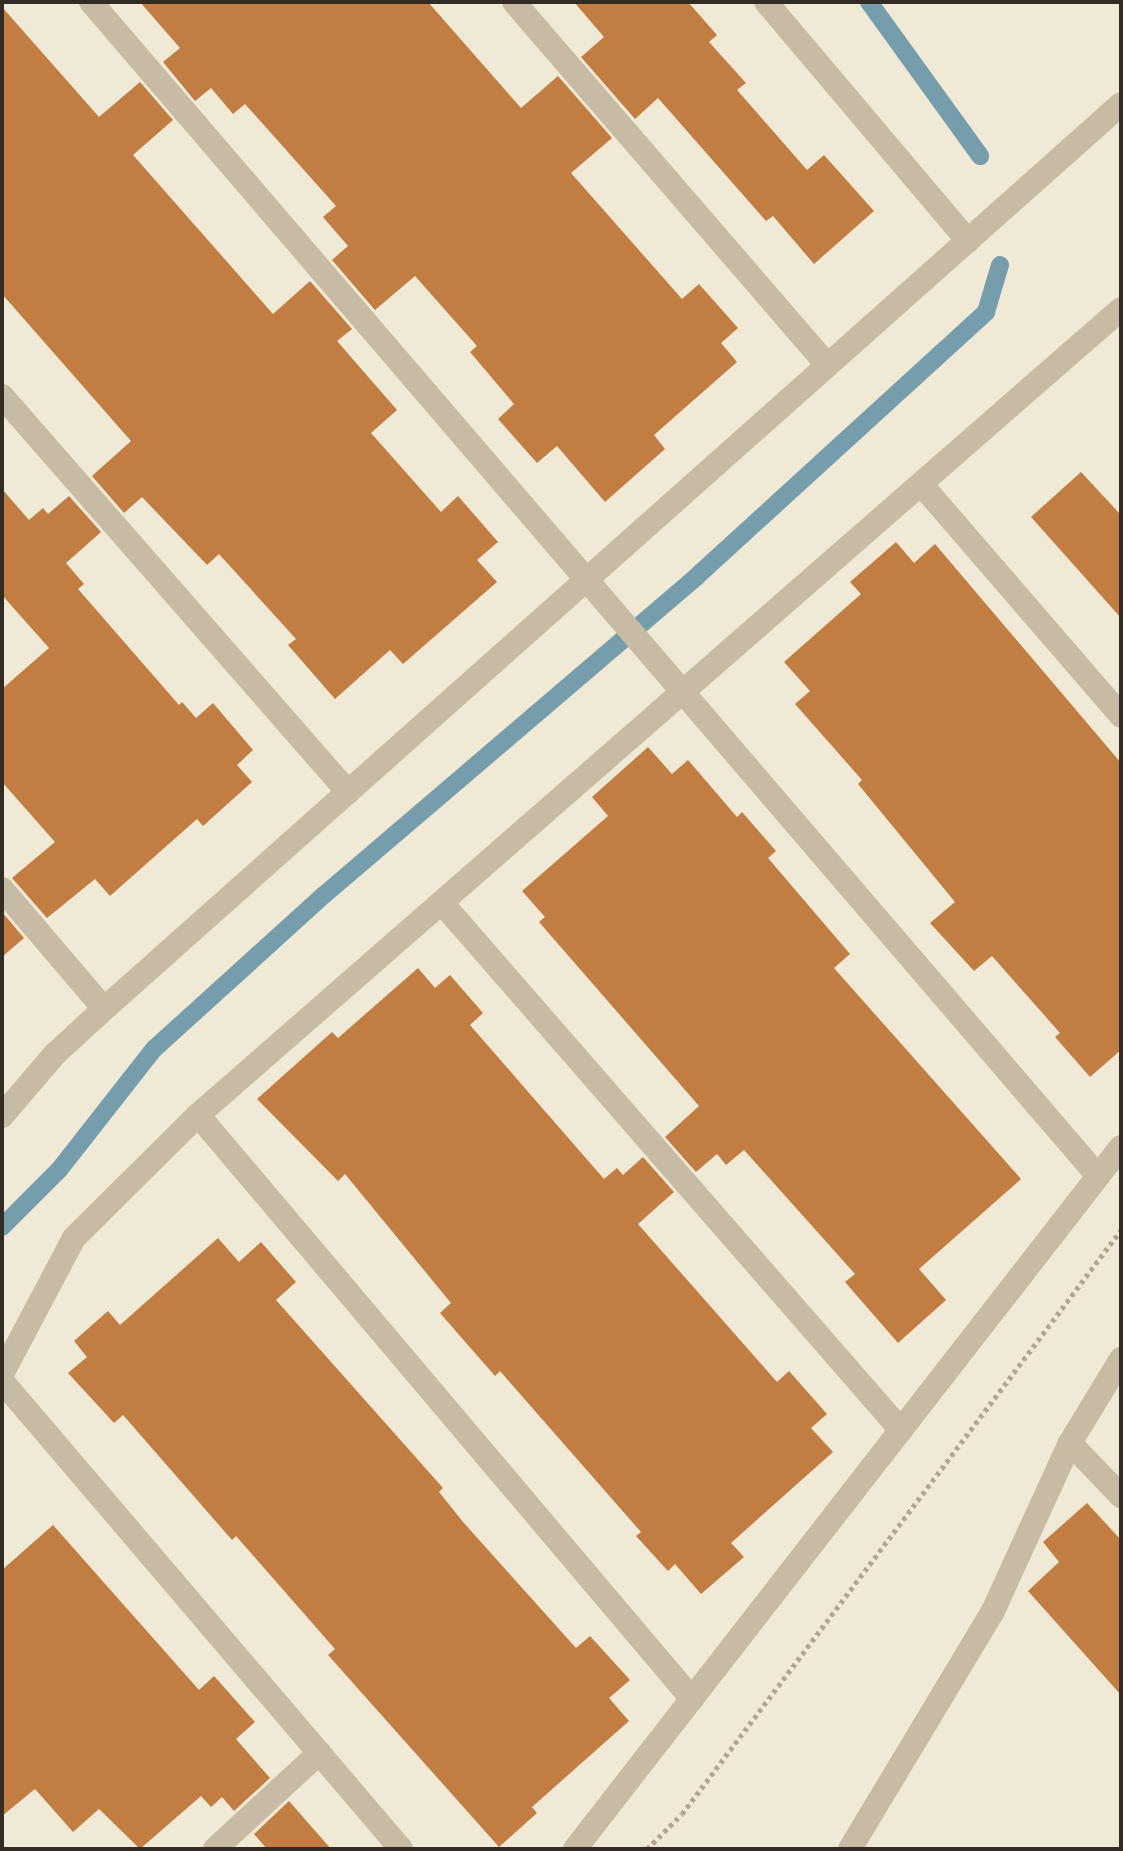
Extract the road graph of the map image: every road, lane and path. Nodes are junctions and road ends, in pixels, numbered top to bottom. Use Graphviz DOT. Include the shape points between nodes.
graph roads {
  1 [pos="91,2"];
  2 [pos="514,2"];
  3 [pos="766,2"];
  4 [pos="1121,104"];
  5 [pos="968,241"];
  6 [pos="1121,309"];
  7 [pos="827,365"];
  8 [pos="2,396"];
  9 [pos="921,484"];
  10 [pos="587,578"];
  11 [pos="684,691"];
  12 [pos="1121,716"];
  13 [pos="348,792"];
  14 [pos="2,889"];
  15 [pos="442,903"];
  16 [pos="104,1009"];
  17 [pos="198,1115"];
  18 [pos="2,1116"];
  19 [pos="1121,1147"];
  20 [pos="1098,1176"];
  21 [pos="1121,1230"];
  22 [pos="1121,1359"];
  23 [pos="2,1374"];
  24 [pos="2,1381"];
  25 [pos="901,1430"];
  26 [pos="1070,1443"];
  27 [pos="1121,1496"];
  28 [pos="692,1699"];
  29 [pos="319,1753"];
  30 [pos="215,1849"];
  31 [pos="401,1849"];
  32 [pos="575,1849"];
  33 [pos="647,1849"];
  34 [pos="850,1849"];
  1 -- 10 [label="street"];
  2 -- 7 [label="street"];
  3 -- 5 [label="street"];
  4 -- 5 [label="street"];
  5 -- 7 [label="street"];
  6 -- 9 [label="street"];
  7 -- 10 [label="street"];
  8 -- 13 [label="street"];
  9 -- 11 [label="street"];
  9 -- 12 [label="street"];
  10 -- 11 [label="street"];
  10 -- 13 [label="street"];
  11 -- 15 [label="street"];
  11 -- 20 [label="street"];
  13 -- 16 [label="street"];
  14 -- 16 [label="street"];
  15 -- 17 [label="street"];
  15 -- 25 [label="street"];
  16 -- 18 [label="street" via="55,1054"];
  17 -- 23 [label="street" via="74,1238"];
  17 -- 28 [label="street"];
  19 -- 20 [label="street"];
  20 -- 25 [label="street"];
  21 -- 33 [label="path" via="682,1814"];
  22 -- 26 [label="street"];
  24 -- 29 [label="street"];
  25 -- 28 [label="street"];
  26 -- 27 [label="street"];
  26 -- 34 [label="street" via="993,1611"];
  28 -- 32 [label="street"];
  29 -- 30 [label="street"];
  29 -- 31 [label="street"];
}
